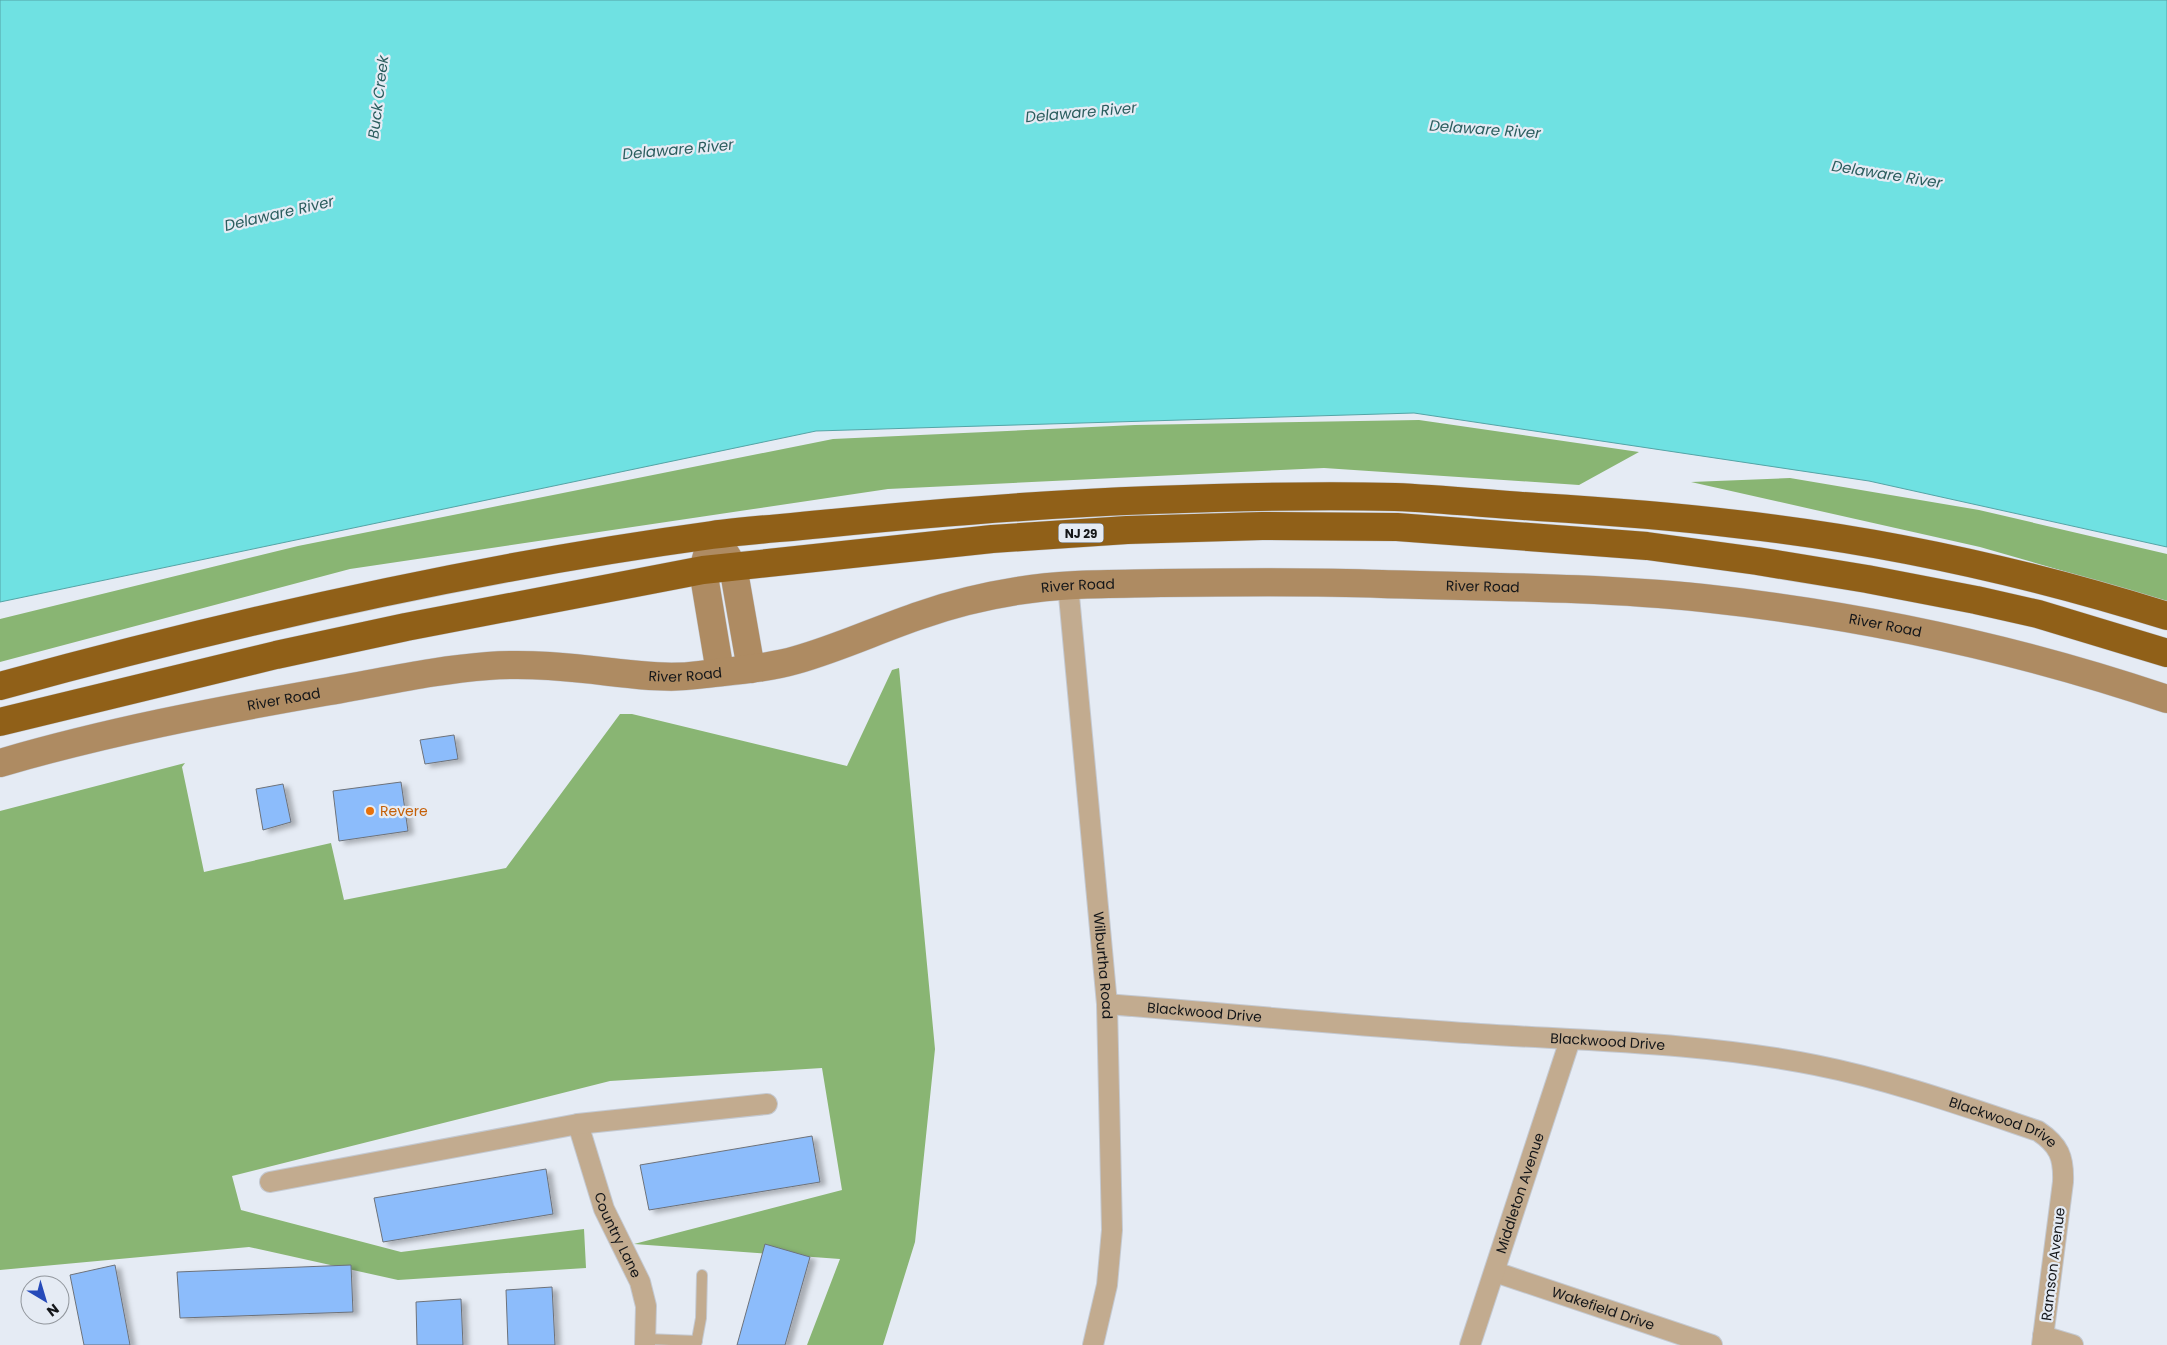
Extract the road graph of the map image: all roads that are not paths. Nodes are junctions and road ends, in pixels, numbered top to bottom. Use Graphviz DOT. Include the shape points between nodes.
graph roads {
  1 [pos="714,535"];
  2 [pos="732,566"];
  3 [pos="703,570"];
  4 [pos="1068,585"];
  5 [pos="2167,616"];
  6 [pos="2167,653"];
  7 [pos="751,668"];
  8 [pos="720,672"];
  9 [pos="0,686"];
  10 [pos="2167,699"];
  11 [pos="0,722"];
  12 [pos="0,763"];
  13 [pos="1107,1004"];
  14 [pos="1570,1040"];
  15 [pos="767,1104"];
  16 [pos="578,1124"];
  17 [pos="270,1182"];
  18 [pos="2063,1182"];
  19 [pos="1495,1272"];
  20 [pos="702,1275"];
  21 [pos="2043,1341"];
  22 [pos="645,1342"];
  23 [pos="697,1343"];
  24 [pos="1093,1345"];
  25 [pos="1470,1345"];
  26 [pos="1712,1345"];
  27 [pos="2072,1345"];
  1 -- 2 [label="street"];
  1 -- 3 [label="street"];
  1 -- 5 [label="highway, NJ 29" via="1074,503 1236,497 1398,497 1614,512 1820,535 2013,573"];
  1 -- 9 [label="highway, NJ 29" via="494,571 319,606 145,646"];
  2 -- 3 [label="highway, NJ 29"];
  2 -- 6 [label="highway, NJ 29" via="992,539 1117,531 1262,526 1397,527 1647,546 1840,574 2038,614"];
  2 -- 7 [label="street"];
  3 -- 8 [label="street"];
  3 -- 11 [label="highway, NJ 29" via="276,655"];
  4 -- 7 [label="street, River Road" via="1020,590 968,601 927,612 788,663"];
  4 -- 10 [label="street, River Road" via="1341,582 1592,590 1697,597 1905,627 2007,650"];
  4 -- 13 [label="street, Wilburtha Road"];
  7 -- 8 [label="street, River Road"];
  8 -- 12 [label="street, River Road" via="692,676 644,675 549,665 450,669 190,716"];
  13 -- 14 [label="street, Blackwood Drive"];
  13 -- 24 [label="street, Wilburtha Road" via="1112,1230 1107,1285"];
  14 -- 18 [label="street, Blackwood Drive" via="1706,1048 1762,1055 1835,1069 1924,1092 2038,1130 2059,1151 2064,1165"];
  14 -- 19 [label="street, Middleton Avenue"];
  15 -- 16 [label="street"];
  16 -- 17 [label="street"];
  16 -- 22 [label="street, Country Lane" via="604,1209 640,1282 646,1306"];
  18 -- 21 [label="street, Ramson Avenue"];
  19 -- 25 [label="street, Middleton Avenue"];
  19 -- 26 [label="street, Wakefield Drive"];
  20 -- 23 [label="lane" via="702,1318"];
  21 -- 27 [label="street"];
  22 -- 23 [label="lane"];
}
